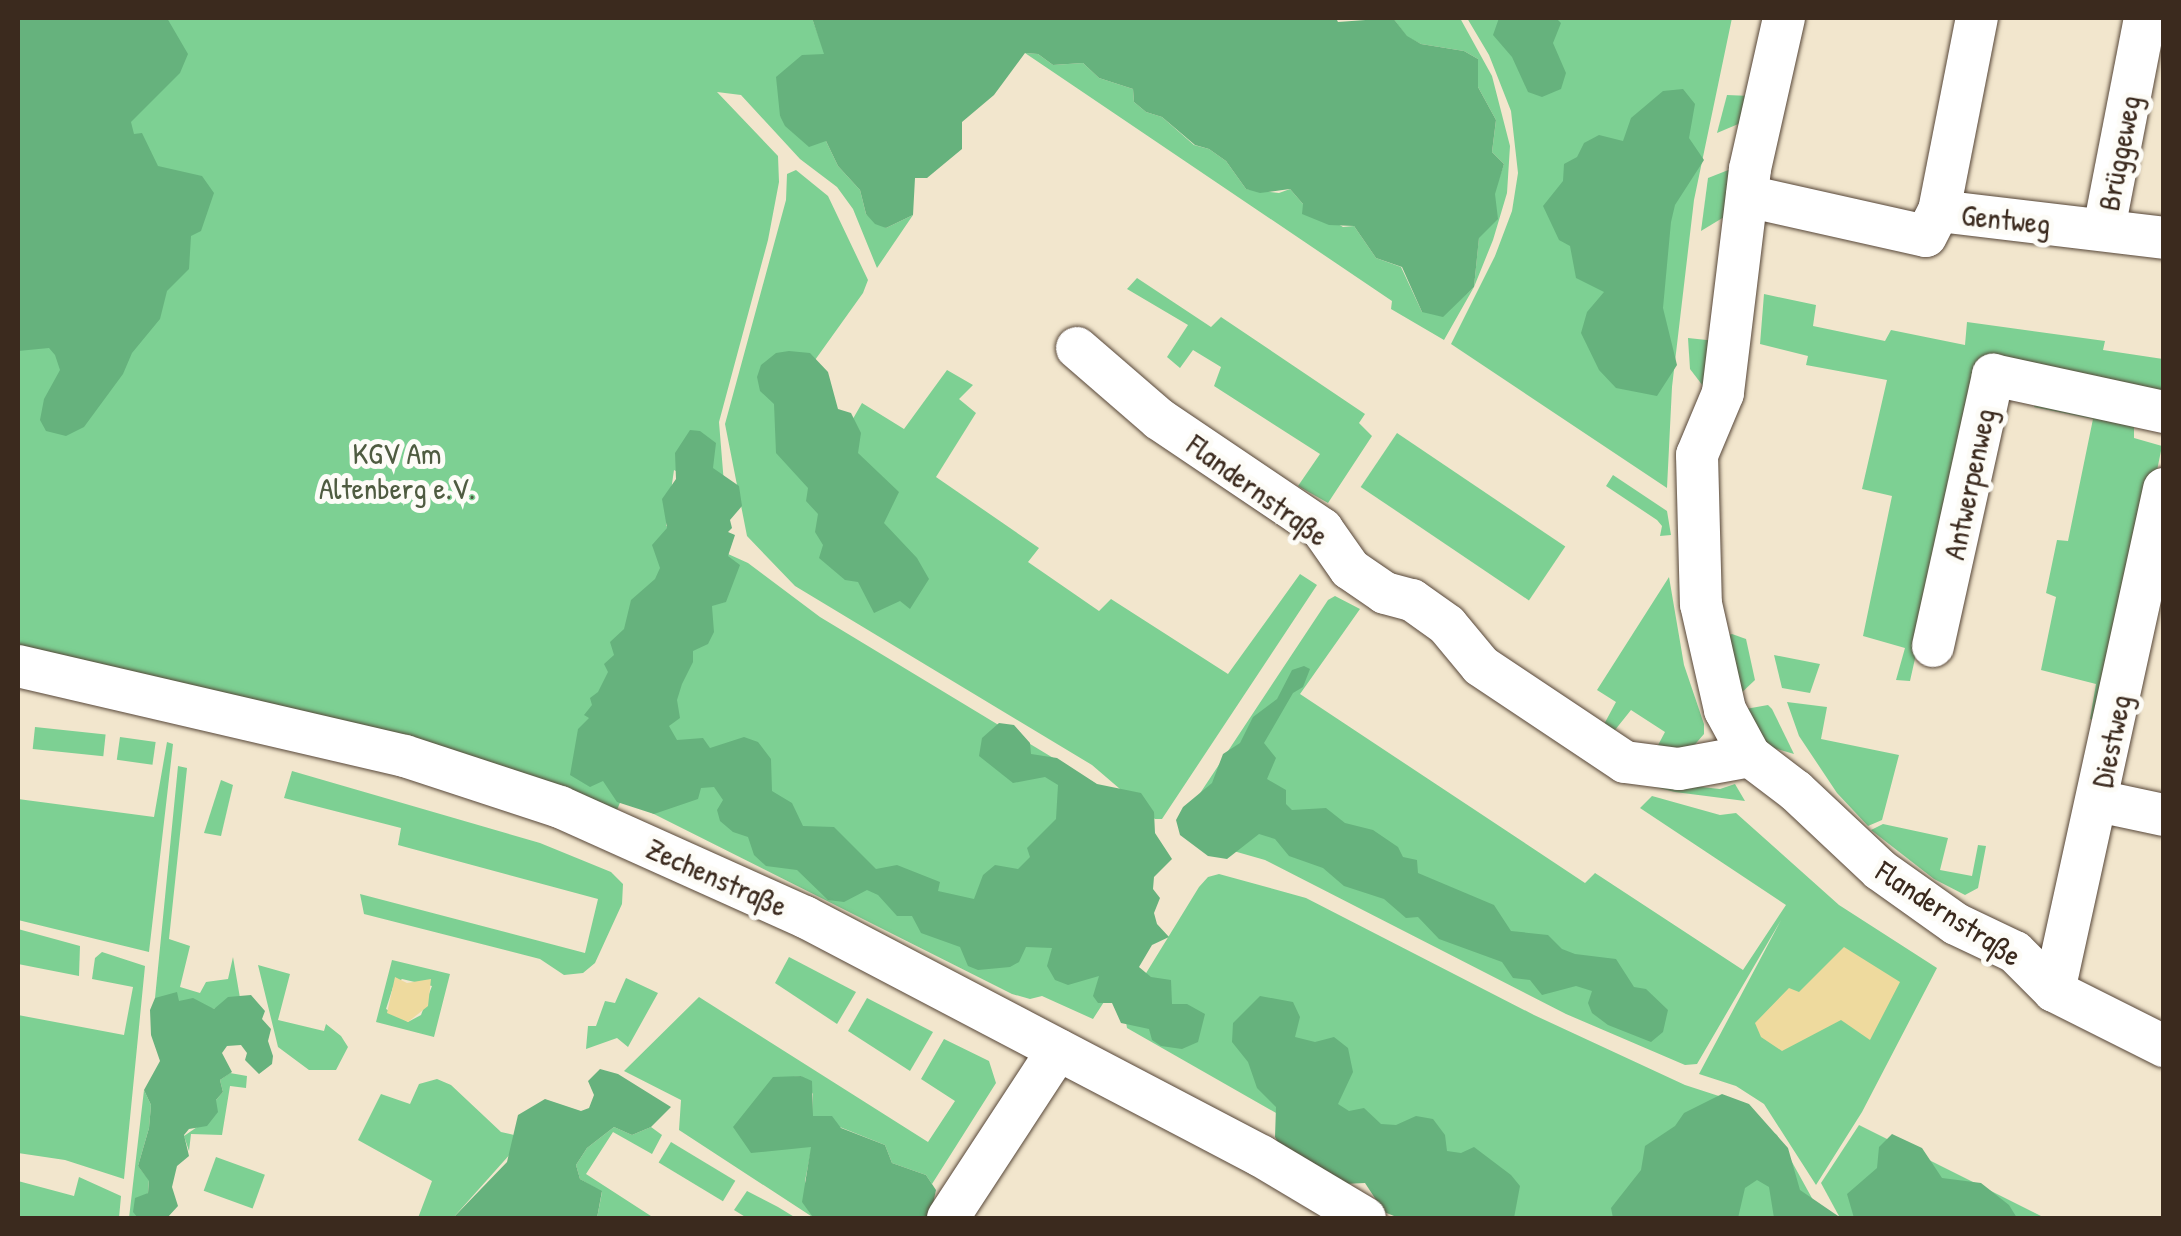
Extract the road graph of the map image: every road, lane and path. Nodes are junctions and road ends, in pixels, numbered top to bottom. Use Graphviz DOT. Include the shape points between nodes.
graph roads {
  1 [pos="1784,18"];
  2 [pos="1978,18"];
  3 [pos="2146,18"];
  4 [pos="1747,196"];
  5 [pos="1939,212"];
  6 [pos="2104,230"];
  7 [pos="2164,238"];
  8 [pos="1076,348"];
  9 [pos="2164,412"];
  10 [pos="2164,489"];
  11 [pos="1933,646"];
  12 [pos="18,666"];
  13 [pos="1750,756"];
  14 [pos="2098,801"];
  15 [pos="2164,815"];
  16 [pos="2054,990"];
  17 [pos="2164,1046"];
  18 [pos="1058,1050"];
  19 [pos="948,1218"];
  20 [pos="1366,1218"];
  1 -- 4 [label="street, Flandernstraße"];
  2 -- 5 [label="street"];
  3 -- 6 [label="street, Brüggeweg"];
  4 -- 5 [label="street, Gentweg" via="1926,236"];
  4 -- 13 [label="street, Flandernstraße" via="1723,393 1697,455 1696,514 1705,621 1725,710"];
  5 -- 6 [label="street, Gentweg"];
  6 -- 7 [label="street, Gentweg"];
  8 -- 13 [label="street, Flandernstraße" via="1159,419 1322,529 1350,569 1448,625 1481,666 1625,762 1679,770"];
  9 -- 11 [label="street, Antwerpenweg" via="1992,375"];
  10 -- 14 [label="street, Diestweg"];
  12 -- 18 [label="street, Zechenstraße" via="405,756 560,807 805,917"];
  13 -- 16 [label="street, Flandernstraße" via="1880,870 1956,924 2015,952"];
  14 -- 15 [label="street"];
  14 -- 16 [label="street, Diestweg"];
  16 -- 17 [label="street, Flandernstraße"];
  18 -- 19 [label="street"];
  18 -- 20 [label="street, Zechenstraße"];
}
